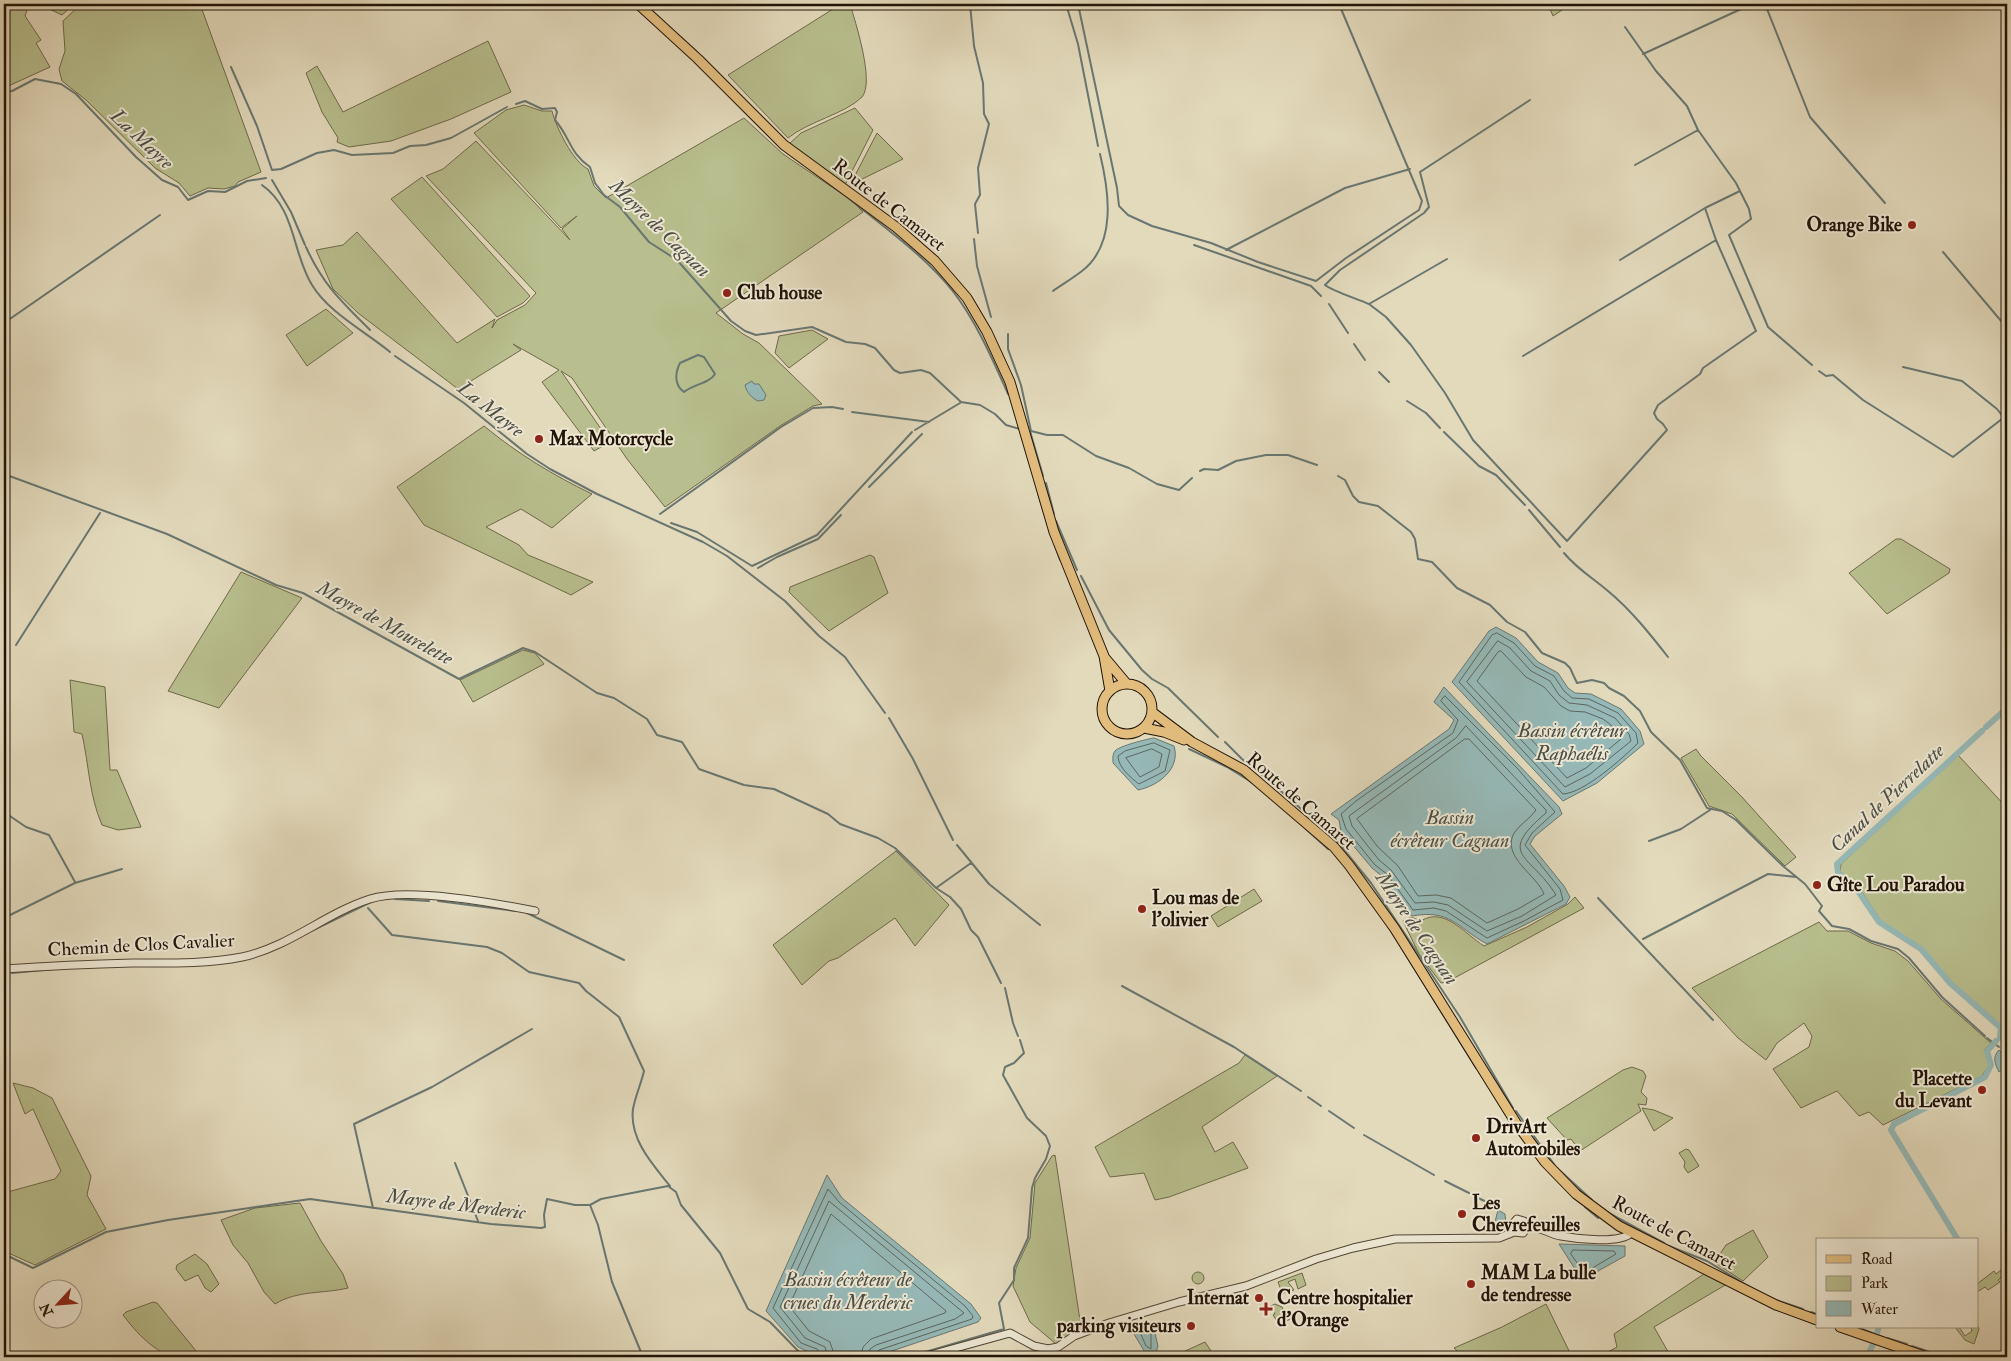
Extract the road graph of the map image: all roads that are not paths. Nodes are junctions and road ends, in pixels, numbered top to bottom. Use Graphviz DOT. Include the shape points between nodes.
graph roads {
  1 [pos="638,4"];
  2 [pos="1104,656"];
  3 [pos="1126,684"];
  4 [pos="1110,691"];
  5 [pos="1152,712"];
  6 [pos="1144,728"];
  7 [pos="1192,742"];
  8 [pos="535,911"];
  9 [pos="4,969"];
  10 [pos="1527,1227"];
  11 [pos="1514,1232"];
  12 [pos="1631,1233"];
  13 [pos="1816,1320"];
  14 [pos="1843,1328"];
  15 [pos="1916,1356"];
  16 [pos="923,1357"];
  1 -- 2 [label="main road, Route de Camaret" via="784,145 896,227 948,274 967,298 1008,377 1054,532"];
  2 -- 3 [label="main road, Route de Camaret"];
  2 -- 4 [label="main road, Route de Camaret"];
  3 -- 4 [label="main road"];
  3 -- 5 [label="main road, Route de Camaret" via="1142,689 1150,698"];
  4 -- 6 [label="main road, Route de Camaret" via="1102,705 1108,726 1123,734"];
  5 -- 6 [label="main road"];
  5 -- 7 [label="main road, Route de Camaret"];
  6 -- 7 [label="main road, Route de Camaret"];
  7 -- 12 [label="main road, Route de Camaret" via="1244,770 1334,848 1379,905 1509,1112 1545,1162 1576,1194"];
  8 -- 9 [label="street, Chemin de Clos Cavalier" via="448,898 384,896 358,904 268,949 242,957 176,963"];
  10 -- 11 [label="street" via="1521,1234"];
  10 -- 11 [label="street" via="1524,1221 1517,1220 1512,1225"];
  10 -- 12 [label="street" via="1540,1227 1561,1236 1608,1239 1623,1238"];
  11 -- 16 [label="street" via="1499,1238 1395,1239 1353,1248 1246,1286 1109,1323 1074,1336 1054,1348 1034,1346 1009,1333"];
  12 -- 13 [label="main road, Route de Camaret" via="1776,1305"];
  14 -- 15 [label="main road"];
}
